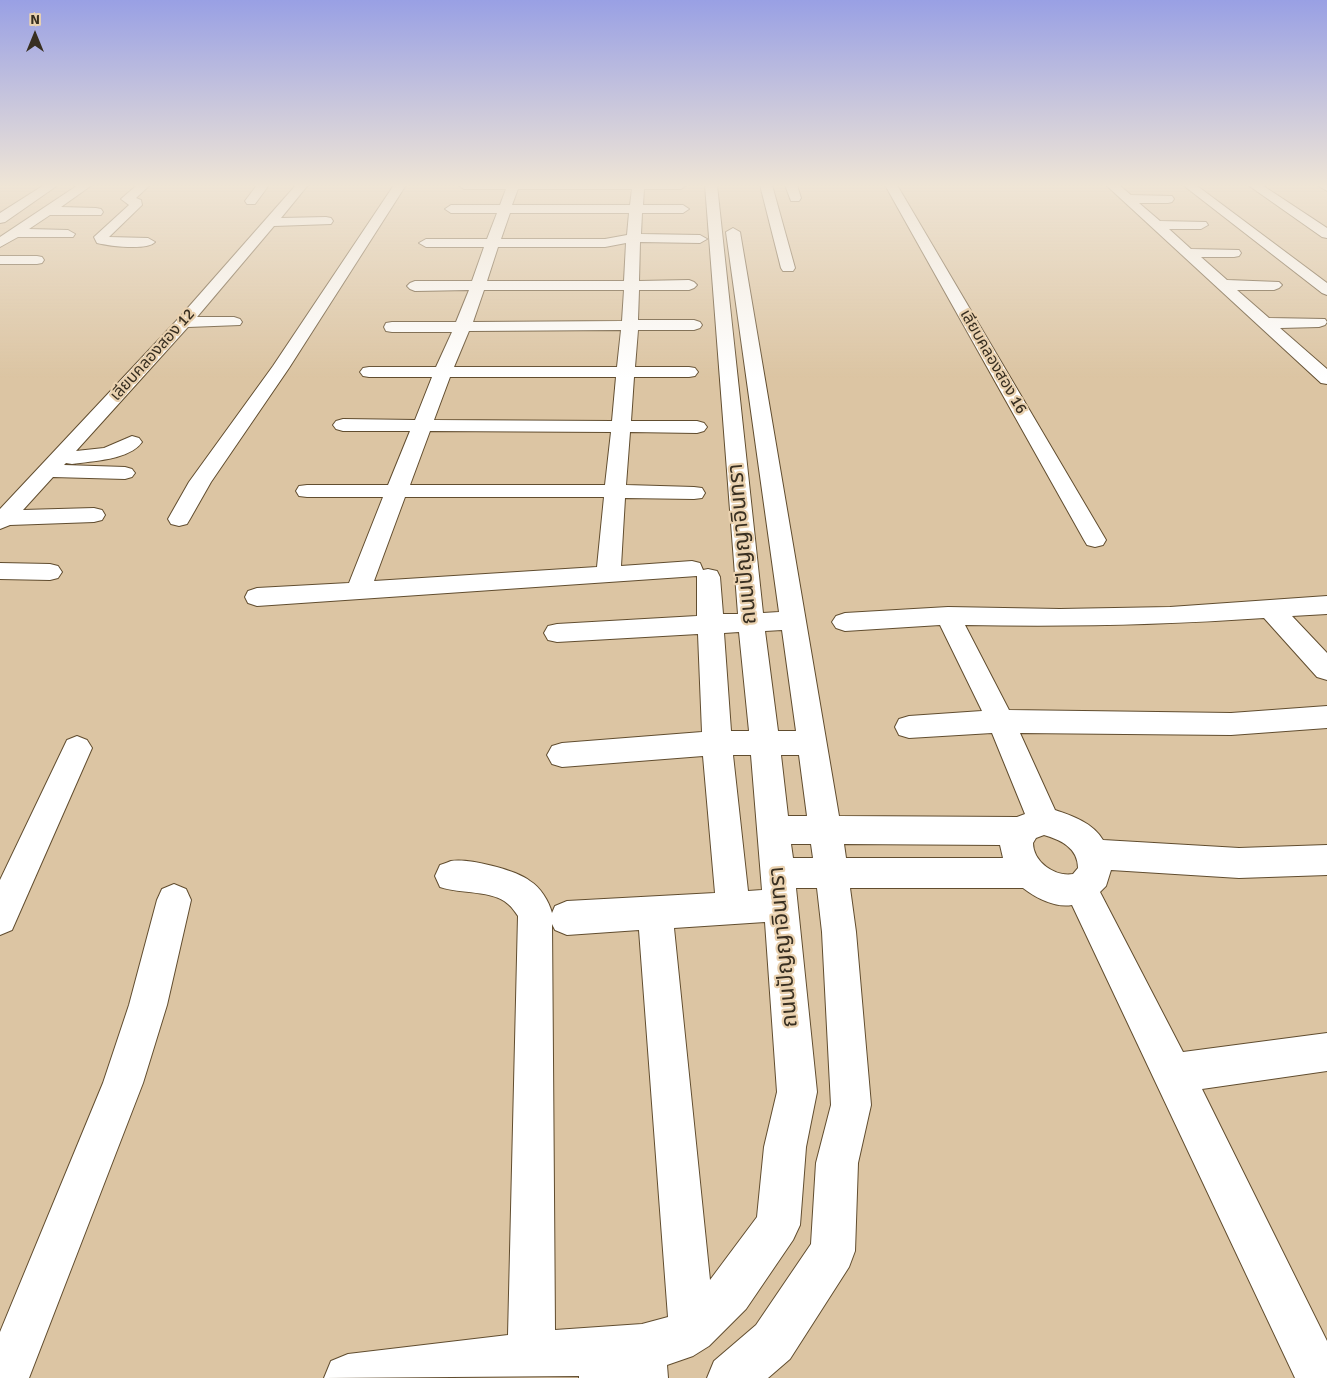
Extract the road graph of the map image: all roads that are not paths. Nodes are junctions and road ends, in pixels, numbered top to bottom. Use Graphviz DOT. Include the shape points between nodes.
graph roads {
  1 [pos="247,249"];
  2 [pos="358,249"];
  3 [pos="490,249"];
  4 [pos="633,249"];
  5 [pos="718,249"];
  6 [pos="718,249"];
  7 [pos="783,249"];
  8 [pos="928,249"];
  9 [pos="1184,249"];
  10 [pos="1274,249"];
  11 [pos="1188,253"];
  12 [pos="1234,253"];
  13 [pos="0,260"];
  14 [pos="37,260"];
  15 [pos="788,268"];
  16 [pos="631,285"];
  17 [pos="689,285"];
  18 [pos="1274,285"];
  19 [pos="415,286"];
  20 [pos="477,286"];
  21 [pos="1224,286"];
  22 [pos="1327,290"];
  23 [pos="184,322"];
  24 [pos="234,322"];
  25 [pos="1319,322"];
  26 [pos="1265,323"];
  27 [pos="630,324"];
  28 [pos="694,325"];
  29 [pos="392,328"];
  30 [pos="462,328"];
  31 [pos="1320,366"];
  32 [pos="443,371"];
  33 [pos="625,371"];
  34 [pos="369,372"];
  35 [pos="689,372"];
  36 [pos="1327,379"];
  37 [pos="343,425"];
  38 [pos="422,426"];
  39 [pos="619,427"];
  40 [pos="697,427"];
  41 [pos="132,442"];
  42 [pos="53,464"];
  43 [pos="125,473"];
  44 [pos="307,491"];
  45 [pos="397,491"];
  46 [pos="614,491"];
  47 [pos="694,493"];
  48 [pos="94,515"];
  49 [pos="179,519"];
  50 [pos="2,520"];
  51 [pos="1095,540"];
  52 [pos="0,571"];
  53 [pos="50,572"];
  54 [pos="608,573"];
  55 [pos="358,591"];
  56 [pos="257,597"];
  57 [pos="1327,605"];
  58 [pos="1271,610"];
  59 [pos="948,616"];
  60 [pos="794,621"];
  61 [pos="750,622"];
  62 [pos="845,622"];
  63 [pos="711,624"];
  64 [pos="557,633"];
  65 [pos="1327,670"];
  66 [pos="1327,717"];
  67 [pos="1001,721"];
  68 [pos="909,727"];
  69 [pos="717,743"];
  70 [pos="763,743"];
  71 [pos="813,743"];
  72 [pos="76,748"];
  73 [pos="562,755"];
  74 [pos="1032,826"];
  75 [pos="774,830"];
  76 [pos="825,831"];
  77 [pos="1327,860"];
  78 [pos="1087,871"];
  79 [pos="1029,873"];
  80 [pos="832,874"];
  81 [pos="452,876"];
  82 [pos="779,889"];
  83 [pos="174,900"];
  84 [pos="733,908"];
  85 [pos="655,912"];
  86 [pos="0,918"];
  87 [pos="567,918"];
  88 [pos="1327,1052"];
  89 [pos="1173,1073"];
  90 [pos="692,1328"];
  91 [pos="531,1356"];
  92 [pos="1317,1356"];
  93 [pos="623,1364"];
  94 [pos="5,1378"];
  95 [pos="348,1378"];
  96 [pos="730,1378"];
  1 -- 23 [label="street, เลียบคลองสอง 12"];
  2 -- 49 [label="street" via="286,360 200,482"];
  3 -- 20 [label="street"];
  4 -- 16 [label="street"];
  5 -- 60 [label="street, ถนนปัญญาอินทรา"];
  6 -- 61 [label="street, ถนนปัญญาอินทรา"];
  7 -- 15 [label="street"];
  8 -- 51 [label="street, เลียบคลองสอง 16"];
  9 -- 11 [label="street"];
  10 -- 22 [label="street"];
  11 -- 12 [label="street"];
  11 -- 21 [label="street"];
  13 -- 14 [label="street"];
  16 -- 17 [label="street"];
  16 -- 20 [label="street"];
  16 -- 27 [label="street"];
  18 -- 21 [label="street"];
  19 -- 20 [label="street"];
  20 -- 30 [label="street"];
  21 -- 26 [label="street"];
  23 -- 24 [label="street"];
  23 -- 42 [label="street, เลียบคลองสอง 12"];
  25 -- 26 [label="street"];
  26 -- 31 [label="street"];
  27 -- 28 [label="street"];
  27 -- 30 [label="street"];
  27 -- 33 [label="street"];
  29 -- 30 [label="street"];
  30 -- 32 [label="street"];
  31 -- 36 [label="street"];
  32 -- 33 [label="street"];
  32 -- 34 [label="street"];
  32 -- 38 [label="street"];
  33 -- 35 [label="street"];
  33 -- 39 [label="street"];
  37 -- 38 [label="street"];
  38 -- 39 [label="street"];
  38 -- 45 [label="street"];
  39 -- 40 [label="street"];
  39 -- 46 [label="street"];
  41 -- 42 [label="street" via="109,453"];
  42 -- 43 [label="street"];
  42 -- 50 [label="street, เลียบคลองสอง 12"];
  44 -- 45 [label="street"];
  45 -- 46 [label="street"];
  45 -- 55 [label="street"];
  46 -- 47 [label="street"];
  46 -- 54 [label="street"];
  48 -- 50 [label="street"];
  52 -- 53 [label="street"];
  54 -- 55 [label="street"];
  54 -- 63 [label="street" via="700,573"];
  55 -- 56 [label="street"];
  57 -- 58 [label="street"];
  58 -- 59 [label="street" via="1132,617"];
  58 -- 65 [label="street"];
  59 -- 62 [label="street"];
  59 -- 67 [label="street"];
  60 -- 61 [label="street"];
  60 -- 71 [label="street, ถนนปัญญาอินทรา"];
  61 -- 63 [label="street"];
  61 -- 70 [label="street, ถนนปัญญาอินทรา"];
  63 -- 64 [label="street"];
  63 -- 69 [label="street"];
  66 -- 67 [label="street" via="1231,724"];
  67 -- 68 [label="street"];
  67 -- 74 [label="street"];
  69 -- 70 [label="street"];
  69 -- 73 [label="street"];
  69 -- 84 [label="street"];
  70 -- 71 [label="street"];
  70 -- 75 [label="street, ถนนปัญญาอินทรา"];
  71 -- 76 [label="street, ถนนปัญญาอินทรา"];
  72 -- 86 [label="street"];
  74 -- 76 [label="street"];
  74 -- 78 [label="street" via="1063,826 1081,838"];
  74 -- 79 [label="street" via="1016,840 1020,862"];
  75 -- 76 [label="street"];
  75 -- 82 [label="street, ถนนปัญญาอินทรา"];
  76 -- 80 [label="street, ถนนปัญญาอินทรา"];
  77 -- 78 [label="street"];
  78 -- 79 [label="street" via="1069,890 1054,888"];
  78 -- 89 [label="street"];
  79 -- 80 [label="street"];
  80 -- 82 [label="street"];
  80 -- 96 [label="street, ถนนปัญญาอินทรา" via="850,1105 837,1164 833,1251 773,1342"];
  81 -- 91 [label="street" via="496,881 519,892 535,911"];
  82 -- 84 [label="street"];
  82 -- 90 [label="street, ถนนปัญญาอินทรา" via="797,1092 785,1147 778,1225 730,1293"];
  83 -- 94 [label="street" via="148,1005 123,1083"];
  84 -- 85 [label="street"];
  85 -- 87 [label="street"];
  85 -- 90 [label="street"];
  88 -- 89 [label="street"];
  89 -- 92 [label="street"];
  90 -- 93 [label="street, ถนนปัญญาอินทรา"];
  91 -- 93 [label="street, ถนนปัญญาอินทรา"];
  91 -- 95 [label="street, ถนนปัญญาอินทรา"];
}
